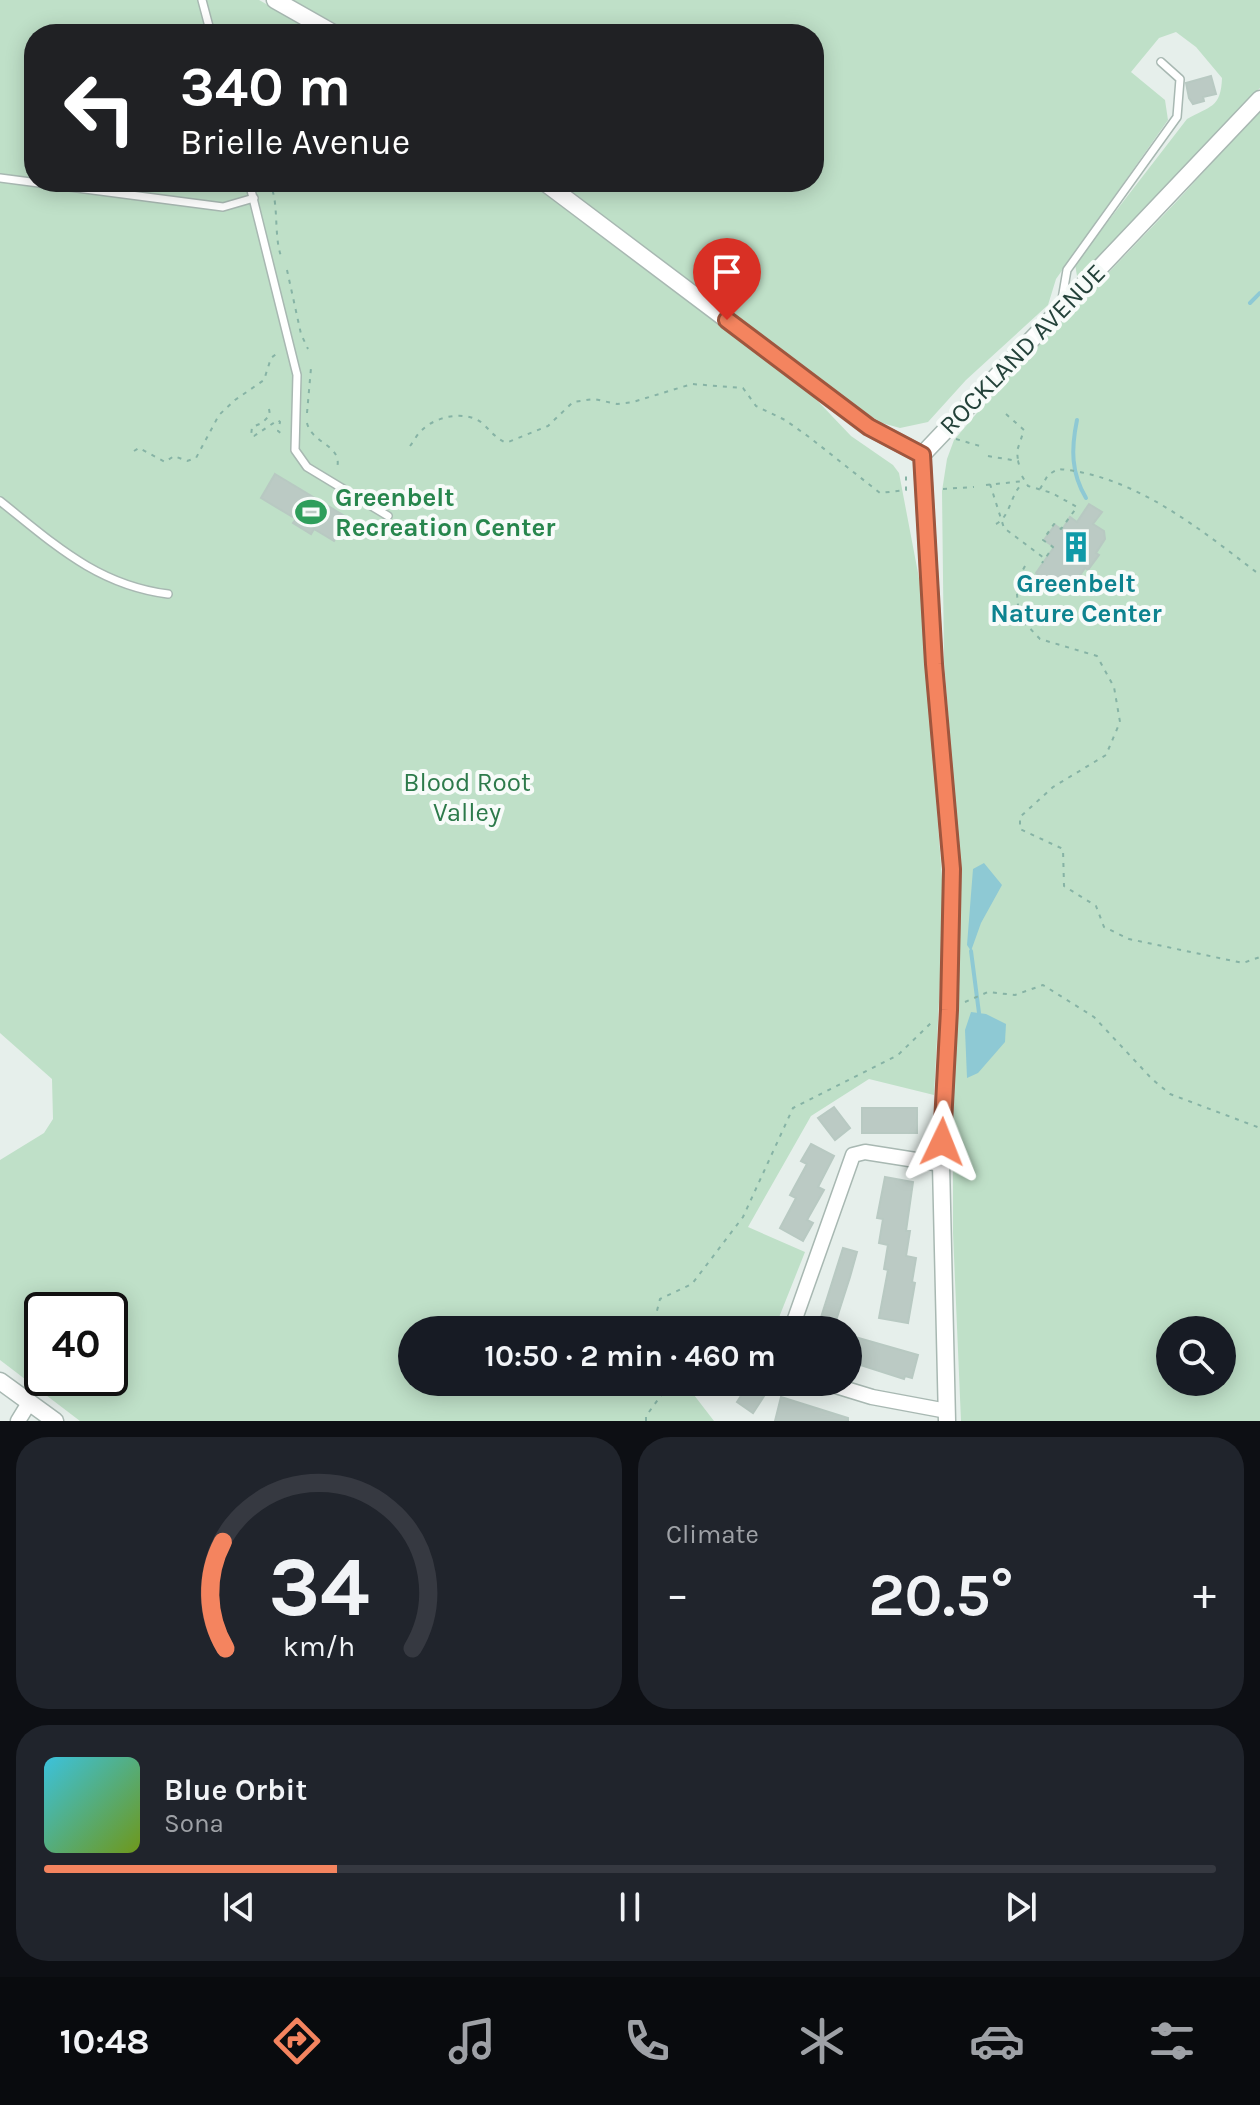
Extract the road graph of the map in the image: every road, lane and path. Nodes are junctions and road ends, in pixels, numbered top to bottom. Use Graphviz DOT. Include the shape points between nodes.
graph roads {
  1 [pos="202,0"];
  2 [pos="275,0"];
  3 [pos="208,24"];
  4 [pos="317,24"];
  5 [pos="1161,62"];
  6 [pos="1260,99"];
  7 [pos="0,178"];
  8 [pos="24,181"];
  9 [pos="108,192"];
  10 [pos="252,192"];
  11 [pos="273,192"];
  12 [pos="557,192"];
  13 [pos="254,198"];
  14 [pos="281,256"];
  15 [pos="287,270"];
  16 [pos="1061,307"];
  17 [pos="308,349"];
  18 [pos="281,351"];
  19 [pos="311,368"];
  20 [pos="269,409"];
  21 [pos="1006,414"];
  22 [pos="283,435"];
  23 [pos="955,439"];
  24 [pos="410,446"];
  25 [pos="980,446"];
  26 [pos="134,451"];
  27 [pos="922,455"];
  28 [pos="988,456"];
  29 [pos="1018,461"];
  30 [pos="337,468"];
  31 [pos="1020,468"];
  32 [pos="906,474"];
  33 [pos="1022,476"];
  34 [pos="1024,482"];
  35 [pos="974,487"];
  36 [pos="943,489"];
  37 [pos="1040,489"];
  38 [pos="0,501"];
  39 [pos="388,516"];
  40 [pos="1001,522"];
  41 [pos="996,524"];
  42 [pos="1045,558"];
  43 [pos="1042,563"];
  44 [pos="1025,566"];
  45 [pos="1260,575"];
  46 [pos="168,594"];
  47 [pos="1260,957"];
  48 [pos="973,999"];
  49 [pos="940,1014"];
  50 [pos="1260,1128"];
  51 [pos="941,1164"];
  52 [pos="656,1316"];
  53 [pos="796,1316"];
  54 [pos="0,1381"];
  55 [pos="862,1394"];
  56 [pos="661,1396"];
  57 [pos="29,1403"];
  58 [pos="947,1416"];
  59 [pos="18,1421"];
  60 [pos="55,1421"];
  61 [pos="646,1421"];
  1 -- 3 [label="lane"];
  2 -- 4 [label="street"];
  5 -- 16 [label="lane" via="1180,79 1177,117 1067,270"];
  6 -- 16 [label="street, ROCKLAND AVENUE"];
  7 -- 8 [label="lane"];
  9 -- 13 [label="lane" via="223,207"];
  10 -- 13 [label="lane"];
  11 -- 14 [label="path"];
  12 -- 27 [label="street" via="869,427"];
  13 -- 39 [label="lane" via="297,375 295,450 307,467"];
  15 -- 17 [label="path"];
  16 -- 27 [label="street, ROCKLAND AVENUE"];
  18 -- 26 [label="path" via="271,358 264,380 219,415 196,458 174,456 165,462 139,448"];
  19 -- 30 [label="path" via="308,428 336,453"];
  20 -- 22 [label="path" via="270,415 252,427 251,436 278,420"];
  21 -- 29 [label="path" via="1024,430"];
  23 -- 25 [label="path"];
  24 -- 32 [label="path" via="423,429 444,418 466,415 506,443 548,426 573,402 625,403 692,384 718,384 743,388 756,406 785,420 880,493 906,490"];
  27 -- 51 [label="street, ROCKLAND AVENUE" via="952,869"];
  28 -- 29 [label="path"];
  29 -- 31 [label="path"];
  33 -- 34 [label="path"];
  34 -- 37 [label="path"];
  34 -- 40 [label="path"];
  34 -- 40 [label="path" via="988,485"];
  35 -- 36 [label="path"];
  37 -- 42 [label="path" via="1077,507 1061,529 1054,524 1043,540 1053,547"];
  37 -- 45 [label="path" via="1051,472 1068,470 1118,483 1198,528"];
  38 -- 46 [label="lane" via="111,580"];
  40 -- 41 [label="path"];
  40 -- 42 [label="path"];
  42 -- 43 [label="path"];
  44 -- 47 [label="path" via="1016,583 1019,617 1040,639 1097,656 1114,687 1120,722 1106,755 1053,787 1020,817 1020,829 1063,849 1064,886 1096,906 1104,927 1129,939 1243,963"];
  48 -- 50 [label="path" via="988,992 1015,995 1043,985 1094,1017 1170,1094"];
  49 -- 52 [label="path" via="898,1055 793,1108 743,1217 692,1284 660,1299"];
  51 -- 53 [label="street" via="865,1152 853,1155"];
  51 -- 58 [label="street, ROCKLAND AVENUE"];
  54 -- 57 [label="street"];
  55 -- 58 [label="street"];
  56 -- 61 [label="path"];
  57 -- 59 [label="street"];
  57 -- 60 [label="street"];
}
